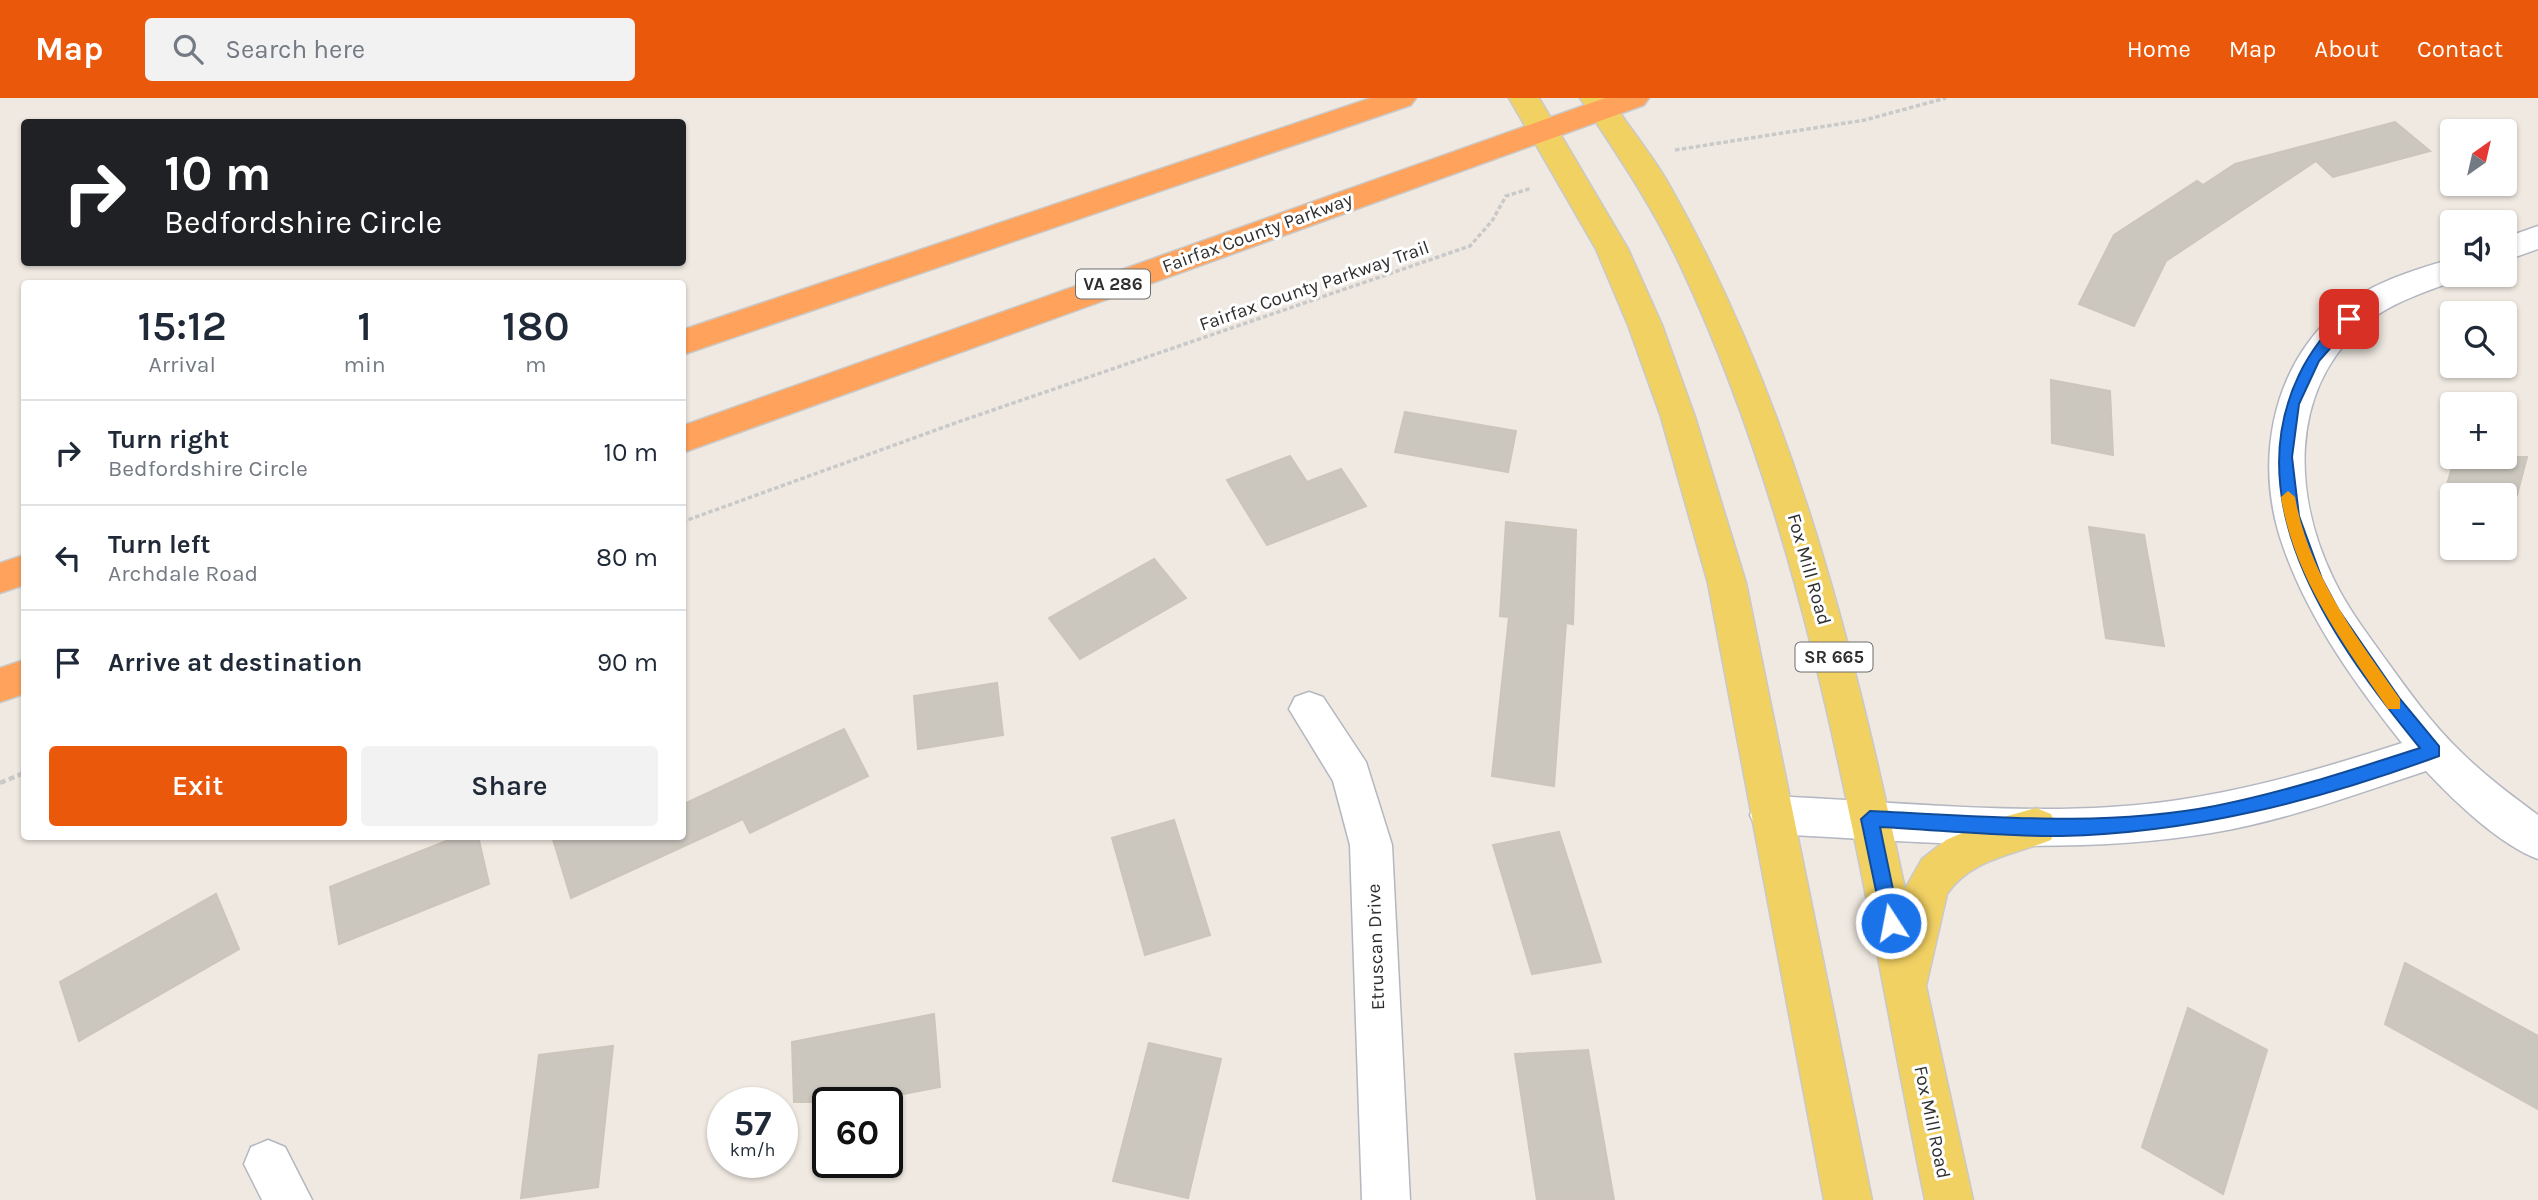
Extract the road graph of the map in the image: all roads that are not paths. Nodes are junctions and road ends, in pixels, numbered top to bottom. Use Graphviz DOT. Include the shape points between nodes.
graph roads {
  1 [pos="1401,98"];
  2 [pos="1524,98"];
  3 [pos="1634,98"];
  4 [pos="1599,104"];
  5 [pos="1544,128"];
  6 [pos="2538,237"];
  7 [pos="2517,245"];
  8 [pos="2440,274"];
  9 [pos="686,342"];
  10 [pos="686,439"];
  11 [pos="21,570"];
  12 [pos="0,578"];
  13 [pos="21,678"];
  14 [pos="0,685"];
  15 [pos="1309,709"];
  16 [pos="2433,751"];
  17 [pos="1771,815"];
  18 [pos="1870,819"];
  19 [pos="2036,827"];
  20 [pos="2538,839"];
  21 [pos="1905,991"];
  22 [pos="1386,1200"];
  23 [pos="1848,1200"];
  24 [pos="1950,1200"];
  1 -- 9 [label="highway"];
  2 -- 5 [label="main road"];
  3 -- 4 [label="highway, Fairfax County Parkway / VA 286"];
  4 -- 5 [label="highway, Fairfax County Parkway / VA 286"];
  4 -- 18 [label="main road, Fox Mill Road / SR 665" via="1638,159 1696,266 1728,333 1774,453 1805,549"];
  5 -- 10 [label="highway, Fairfax County Parkway / VA 286"];
  5 -- 17 [label="main road" via="1612,249 1678,417 1727,583"];
  6 -- 7 [label="street"];
  8 -- 16 [label="street" via="2372,303 2330,337 2314,358 2292,404 2284,457 2291,516 2314,580 2394,704"];
  11 -- 12 [label="highway"];
  13 -- 14 [label="highway"];
  15 -- 22 [label="street, Etruscan Drive" via="1352,775 1371,845"];
  16 -- 19 [label="street" via="2307,792 2213,814 2113,826"];
  16 -- 20 [label="street" via="2481,798"];
  17 -- 18 [label="street"];
  17 -- 23 [label="main road"];
  18 -- 19 [label="street"];
  18 -- 21 [label="main road, Fox Mill Road / SR 665"];
  19 -- 21 [label="main road" via="1959,853 1934,874 1927,886"];
  21 -- 24 [label="main road, Fox Mill Road / SR 665"];
}
